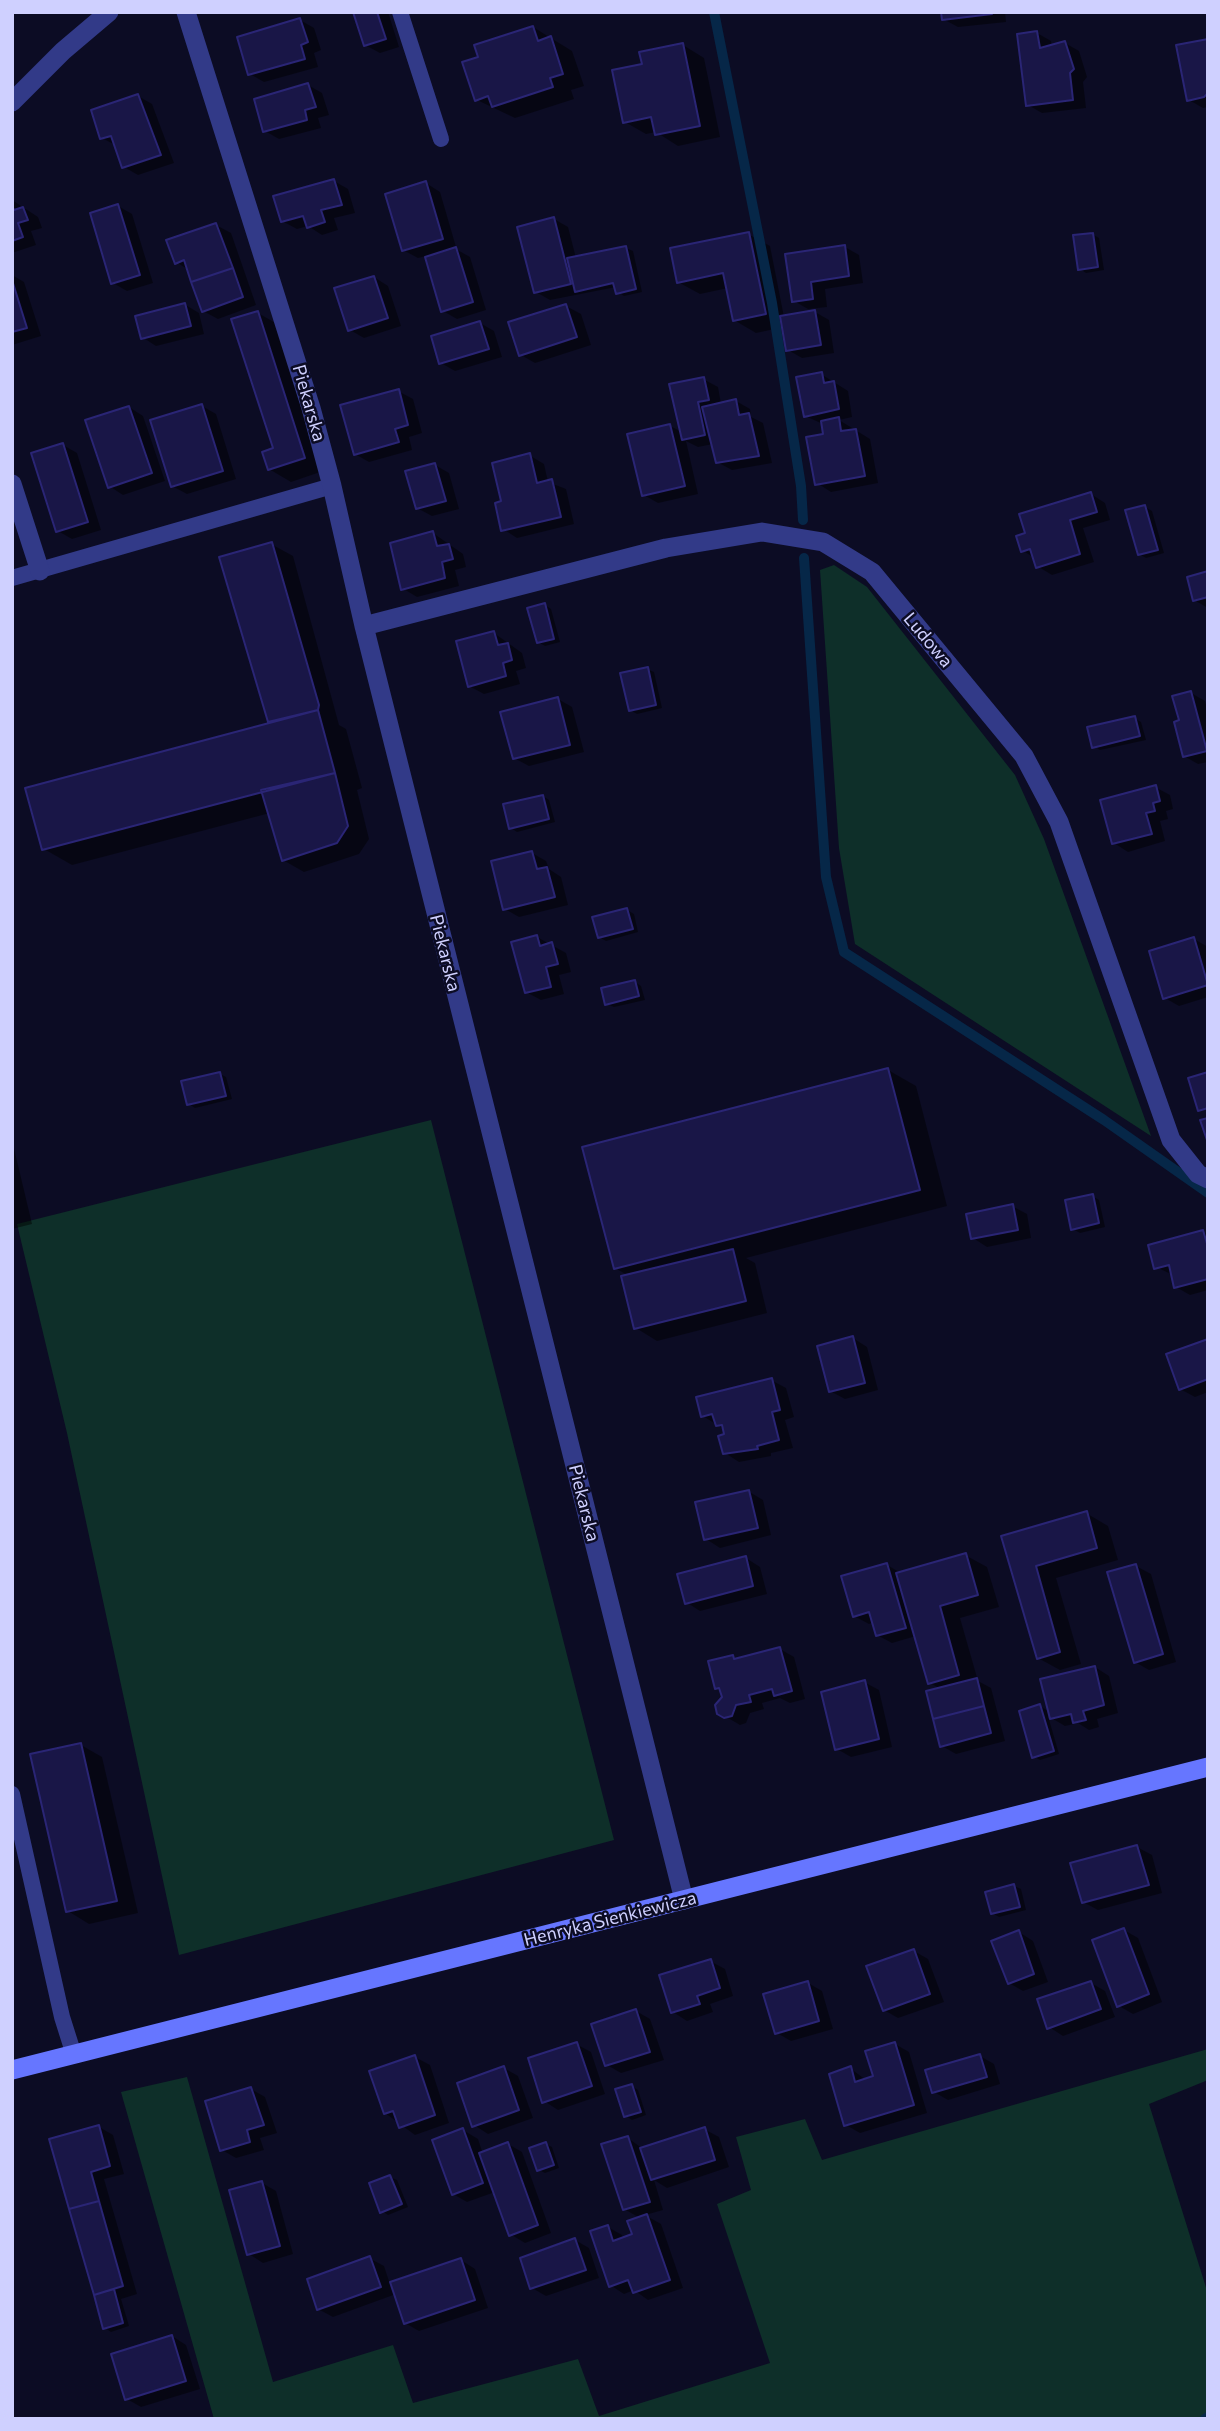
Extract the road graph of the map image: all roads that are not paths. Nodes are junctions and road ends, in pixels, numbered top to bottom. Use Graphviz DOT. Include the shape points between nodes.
graph roads {
  1 [pos="108,12"];
  2 [pos="186,12"];
  3 [pos="400,12"];
  4 [pos="12,102"];
  5 [pos="441,139"];
  6 [pos="12,484"];
  7 [pos="332,486"];
  8 [pos="40,571"];
  9 [pos="12,578"];
  10 [pos="363,626"];
  11 [pos="1208,1180"];
  12 [pos="1208,1767"];
  13 [pos="13,1797"];
  14 [pos="684,1900"];
  15 [pos="74,2055"];
  16 [pos="12,2070"];
  1 -- 4 [label="street"];
  2 -- 7 [label="street, Piekarska"];
  3 -- 5 [label="lane"];
  6 -- 8 [label="street"];
  7 -- 8 [label="lane"];
  7 -- 10 [label="street, Piekarska"];
  8 -- 9 [label="lane"];
  10 -- 11 [label="street, Ludowa" via="666,548 762,532 823,542 872,572 1024,756 1059,822 1171,1140"];
  10 -- 14 [label="street, Piekarska"];
  12 -- 14 [label="main road, Henryka Sienkiewicza"];
  13 -- 15 [label="lane"];
  14 -- 15 [label="main road, Henryka Sienkiewicza"];
  15 -- 16 [label="main road, Henryka Sienkiewicza"];
}
